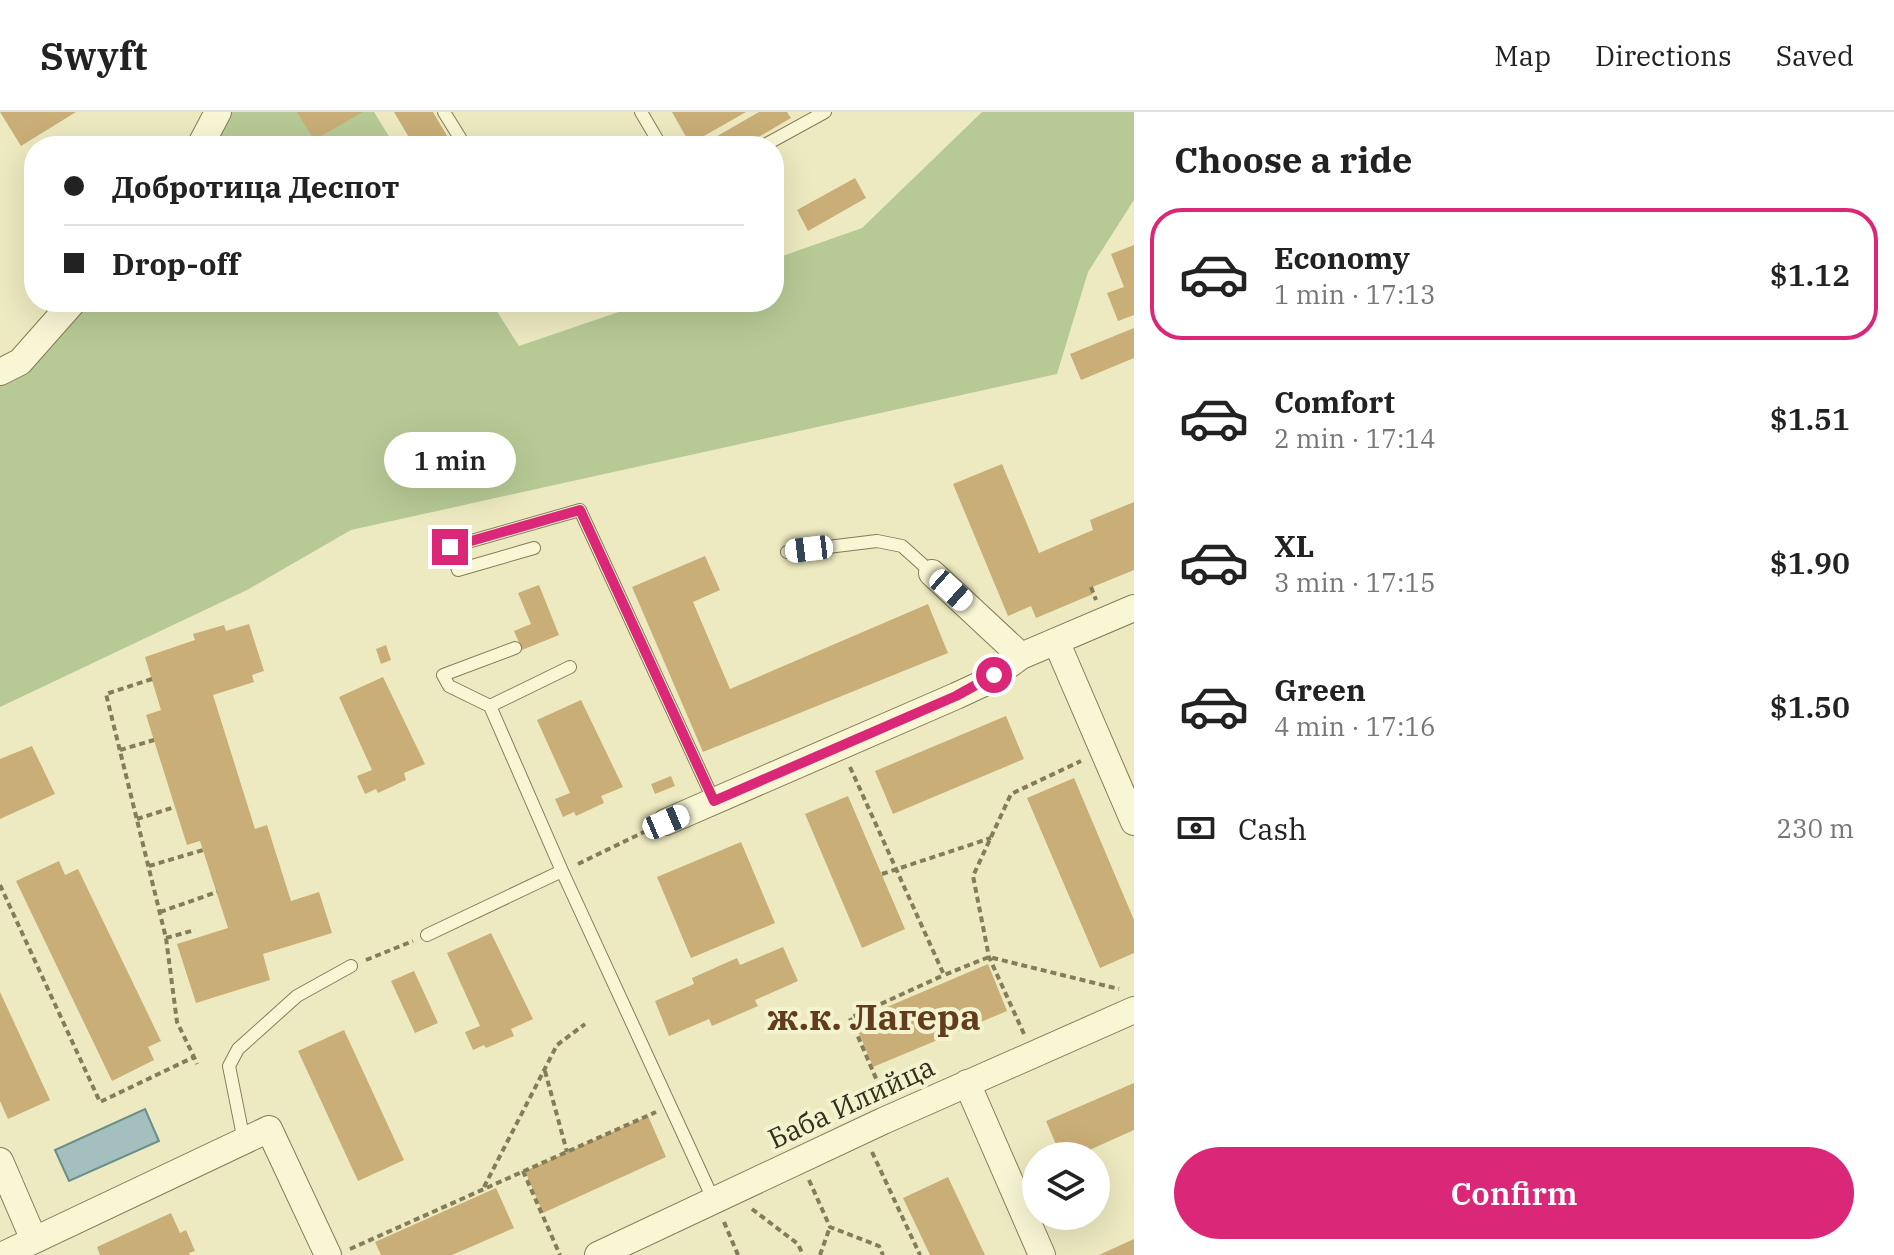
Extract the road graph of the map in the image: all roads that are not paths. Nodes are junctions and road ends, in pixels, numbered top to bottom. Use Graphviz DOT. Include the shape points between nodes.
graph roads {
  1 [pos="218,112"];
  2 [pos="444,112"];
  3 [pos="641,112"];
  4 [pos="825,112"];
  5 [pos="205,136"];
  6 [pos="459,136"];
  7 [pos="655,136"];
  8 [pos="781,136"];
  9 [pos="64,312"];
  10 [pos="0,372"];
  11 [pos="534,548"];
  12 [pos="787,552"];
  13 [pos="932,573"];
  14 [pos="1134,608"];
  15 [pos="1056,641"];
  16 [pos="515,648"];
  17 [pos="1021,656"];
  18 [pos="570,667"];
  19 [pos="490,706"];
  20 [pos="714,801"];
  21 [pos="666,822"];
  22 [pos="1134,822"];
  23 [pos="562,871"];
  24 [pos="427,935"];
  25 [pos="351,966"];
  26 [pos="1127,1000"];
  27 [pos="967,1083"];
  28 [pos="244,1141"];
  29 [pos="0,1161"];
  30 [pos="723,1197"];
  31 [pos="34,1240"];
  32 [pos="641,1246"];
  33 [pos="3,1255"];
  34 [pos="328,1255"];
  35 [pos="598,1255"];
  36 [pos="1042,1255"];
  1 -- 5 [label="street"];
  2 -- 6 [label="lane"];
  3 -- 7 [label="lane"];
  4 -- 8 [label="lane"];
  9 -- 10 [label="street" via="20,362"];
  11 -- 20 [label="lane" via="458,570 450,547 580,510"];
  12 -- 13 [label="lane" via="877,541 902,546"];
  13 -- 17 [label="street"];
  14 -- 15 [label="street"];
  15 -- 17 [label="street"];
  15 -- 22 [label="street"];
  16 -- 19 [label="lane" via="443,675 449,686"];
  17 -- 20 [label="street" via="984,683"];
  18 -- 19 [label="lane"];
  19 -- 23 [label="lane"];
  20 -- 21 [label="street"];
  23 -- 24 [label="lane"];
  23 -- 30 [label="lane" via="670,1106"];
  25 -- 28 [label="lane" via="297,996 238,1049 229,1066"];
  26 -- 27 [label="street, Баба Илийца" via="1033,1054"];
  27 -- 30 [label="street, Баба Илийца"];
  27 -- 36 [label="street"];
  28 -- 31 [label="street"];
  28 -- 34 [label="street" via="269,1129"];
  29 -- 31 [label="street"];
  30 -- 32 [label="street, Баба Илийца"];
  31 -- 33 [label="street"];
  32 -- 35 [label="street, Баба Илийца"];
}
